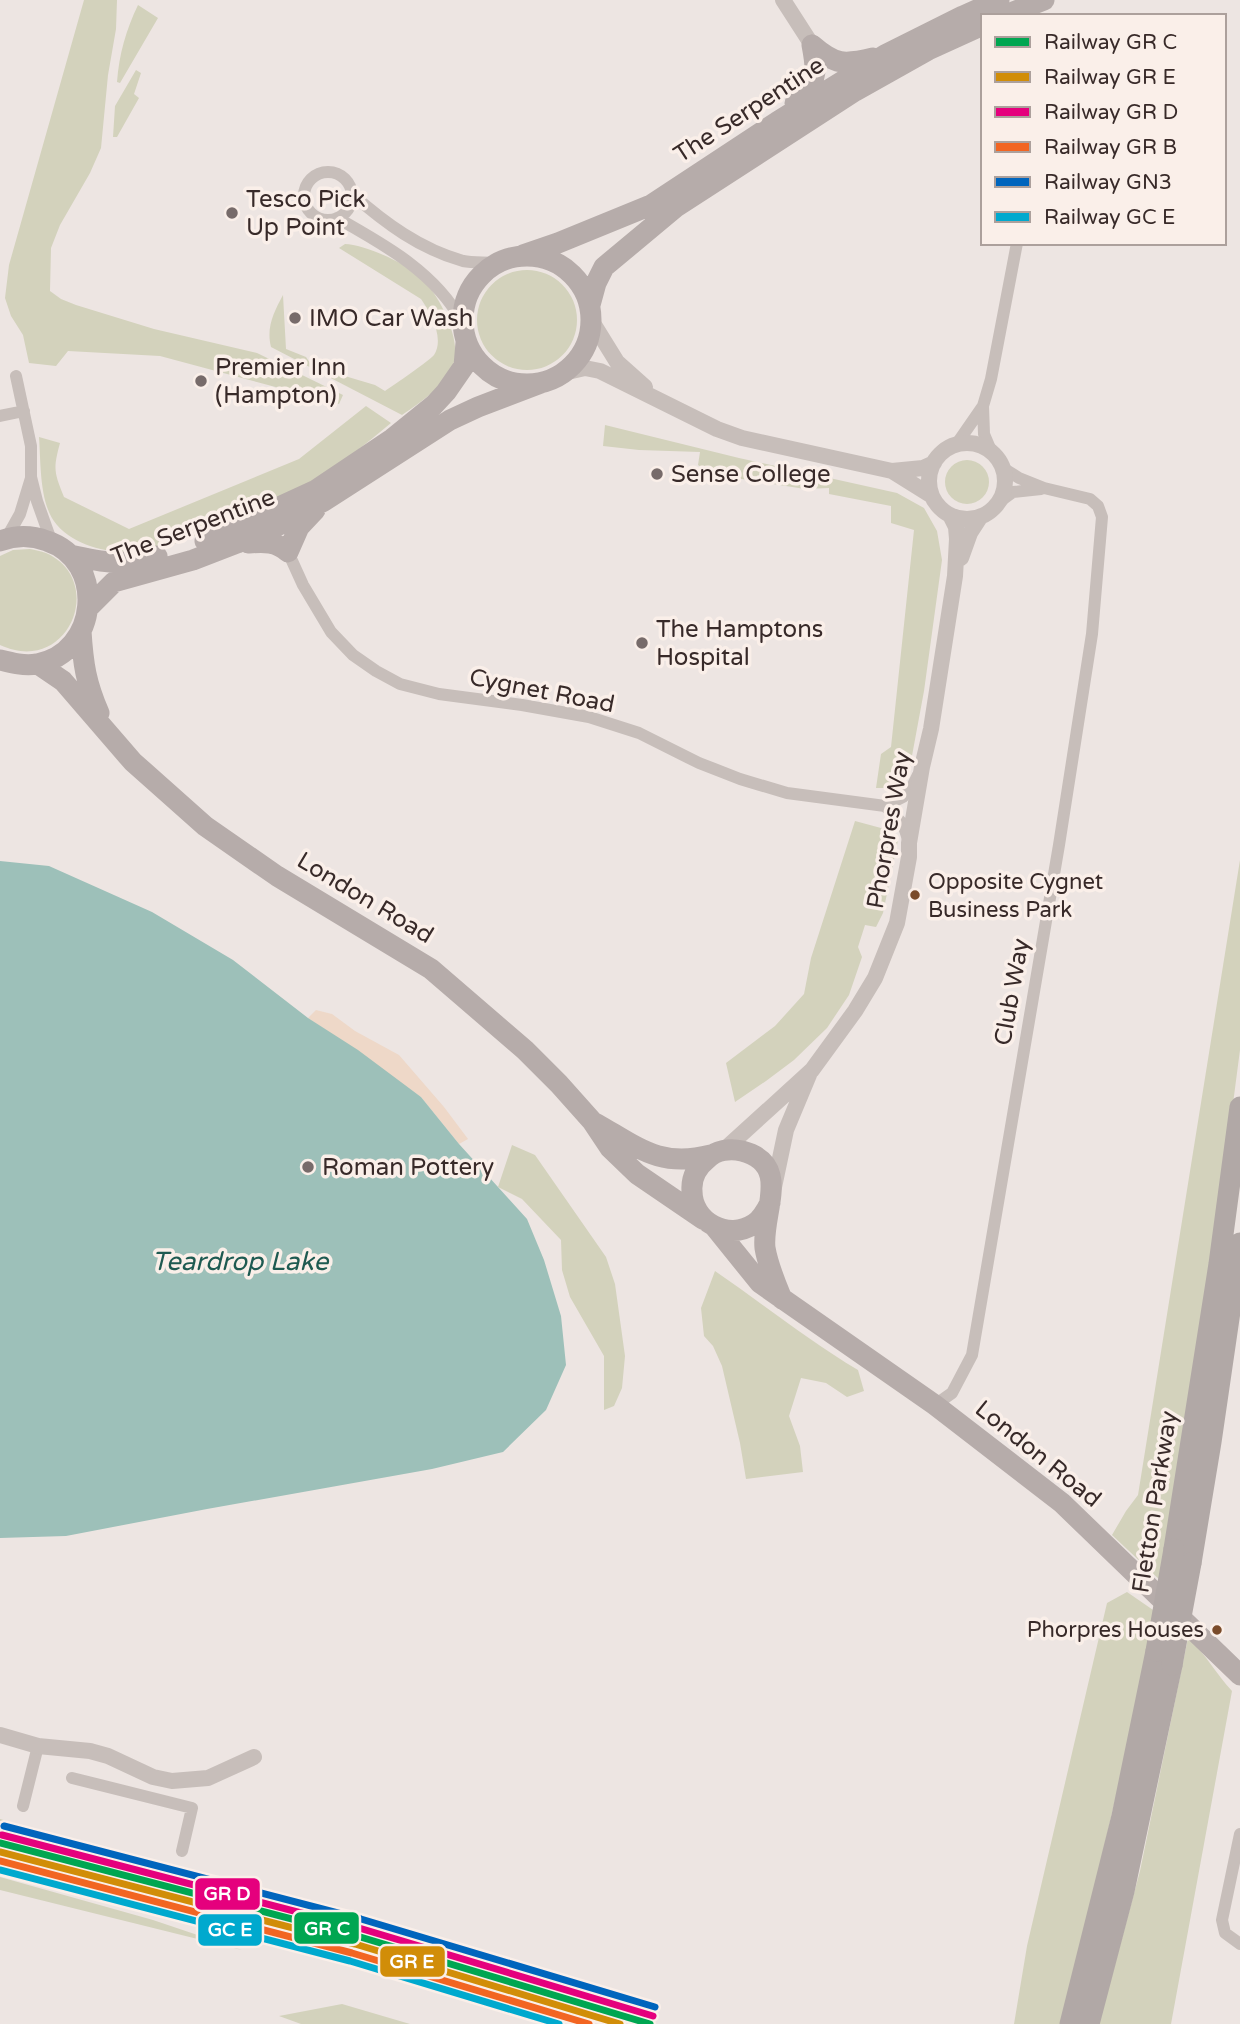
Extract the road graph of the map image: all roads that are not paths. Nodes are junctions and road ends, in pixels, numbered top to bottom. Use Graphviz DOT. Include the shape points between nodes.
graph roads {
  1 [pos="783,0"];
  2 [pos="999,0"];
  3 [pos="1044,0"];
  4 [pos="1008,14"];
  5 [pos="981,26"];
  6 [pos="812,45"];
  7 [pos="885,55"];
  8 [pos="777,122"];
  9 [pos="352,194"];
  10 [pos="337,218"];
  11 [pos="1017,245"];
  12 [pos="523,255"];
  13 [pos="495,263"];
  14 [pos="591,312"];
  15 [pos="464,332"];
  16 [pos="563,373"];
  17 [pos="16,376"];
  18 [pos="541,383"];
  19 [pos="983,406"];
  20 [pos="679,410"];
  21 [pos="24,411"];
  22 [pos="0,416"];
  23 [pos="956,445"];
  24 [pos="992,453"];
  25 [pos="934,463"];
  26 [pos="1003,468"];
  27 [pos="892,471"];
  28 [pos="31,477"];
  29 [pos="1044,488"];
  30 [pos="932,496"];
  31 [pos="324,501"];
  32 [pos="998,503"];
  33 [pos="950,515"];
  34 [pos="981,516"];
  35 [pos="3,540"];
  36 [pos="52,542"];
  37 [pos="237,544"];
  38 [pos="288,552"];
  39 [pos="70,555"];
  40 [pos="955,576"];
  41 [pos="88,608"];
  42 [pos="81,631"];
  43 [pos="14,664"];
  44 [pos="105,728"];
  45 [pos="931,729"];
  46 [pos="922,767"];
  47 [pos="884,806"];
  48 [pos="909,850"];
  49 [pos="811,1070"];
  50 [pos="1240,1107"];
  51 [pos="592,1121"];
  52 [pos="718,1152"];
  53 [pos="771,1197"];
  54 [pos="708,1223"];
  55 [pos="1240,1243"];
  56 [pos="782,1298"];
  57 [pos="935,1405"];
  58 [pos="1183,1556"];
  59 [pos="1240,1675"];
  60 [pos="0,1735"];
  61 [pos="38,1746"];
  62 [pos="254,1757"];
  63 [pos="153,1777"];
  64 [pos="72,1778"];
  65 [pos="145,1797"];
  66 [pos="23,1806"];
  67 [pos="1239,1841"];
  68 [pos="182,1851"];
  69 [pos="1116,1884"];
  70 [pos="1240,1944"];
  71 [pos="1070,2024"];
  72 [pos="1089,2024"];
  1 -- 6 [label="street"];
  2 -- 7 [label="main road, The Serpentine"];
  3 -- 4 [label="main road"];
  5 -- 14 [label="main road, The Serpentine" via="855,91 676,207 604,267"];
  6 -- 7 [label="main road" via="836,62"];
  6 -- 8 [label="main road" via="814,82"];
  7 -- 8 [label="main road, The Serpentine"];
  8 -- 12 [label="main road, The Serpentine" via="651,205"];
  9 -- 10 [label="street" via="348,209"];
  9 -- 10 [label="street" via="336,173 318,174 308,183 304,196 312,215 323,220"];
  9 -- 13 [label="street" via="416,242 464,261"];
  10 -- 15 [label="street" via="434,283 453,305"];
  11 -- 19 [label="street"];
  12 -- 13 [label="main road"];
  12 -- 14 [label="main road" via="541,256 573,274"];
  13 -- 15 [label="main road" via="470,288 464,305"];
  14 -- 16 [label="main road" via="590,332 581,355"];
  14 -- 20 [label="street" via="617,362"];
  15 -- 18 [label="main road" via="475,359 489,372 523,384"];
  15 -- 39 [label="main road, The Serpentine" via="464,366 446,393 392,439 316,490 210,540 135,562"];
  16 -- 18 [label="main road"];
  16 -- 20 [label="street" via="585,368 600,372"];
  17 -- 21 [label="street"];
  18 -- 31 [label="main road, The Serpentine" via="450,420"];
  19 -- 23 [label="street"];
  19 -- 24 [label="street" via="984,433"];
  20 -- 27 [label="street" via="741,438"];
  21 -- 22 [label="street"];
  21 -- 28 [label="street"];
  23 -- 24 [label="street" via="981,446"];
  23 -- 25 [label="street"];
  24 -- 26 [label="street"];
  25 -- 27 [label="street"];
  25 -- 30 [label="street" via="929,485"];
  26 -- 29 [label="street, Club Way"];
  26 -- 32 [label="street" via="1005,480"];
  27 -- 30 [label="street"];
  28 -- 35 [label="street" via="20,514"];
  28 -- 36 [label="street"];
  29 -- 32 [label="street, Club Way" via="1013,492"];
  29 -- 57 [label="street, Club Way" via="1090,499 1102,517 1092,634 972,1354 952,1393"];
  30 -- 33 [label="street"];
  31 -- 37 [label="main road, The Serpentine"];
  31 -- 38 [label="main road" via="299,527"];
  32 -- 34 [label="street"];
  33 -- 34 [label="street" via="960,519"];
  33 -- 40 [label="street, Phorpres Way" via="957,539"];
  34 -- 40 [label="street, Phorpres Way"];
  35 -- 36 [label="main road" via="22,536"];
  36 -- 39 [label="main road"];
  37 -- 38 [label="main road" via="269,542"];
  37 -- 41 [label="main road, The Serpentine" via="114,582"];
  38 -- 47 [label="street, Cygnet Road" via="331,632 353,655 400,684 589,717 639,733 740,779 788,793"];
  39 -- 41 [label="main road" via="88,589"];
  40 -- 45 [label="street, Phorpres Way"];
  41 -- 42 [label="main road"];
  42 -- 43 [label="main road" via="55,657"];
  42 -- 44 [label="main road, London Road" via="88,689"];
  43 -- 44 [label="main road, London Road" via="63,681"];
  44 -- 51 [label="main road, London Road" via="133,762 205,826 277,876 431,969 525,1050"];
  45 -- 46 [label="street, Phorpres Way"];
  45 -- 48 [label="street" via="917,835"];
  46 -- 47 [label="street" via="903,797"];
  46 -- 48 [label="street, Phorpres Way"];
  47 -- 48 [label="street" via="903,824"];
  48 -- 49 [label="street, Phorpres Way" via="897,923 875,978"];
  49 -- 52 [label="street, Phorpres Way"];
  49 -- 53 [label="street, Phorpres Way" via="786,1130"];
  50 -- 58 [label="highway, Fletton Parkway"];
  51 -- 52 [label="main road, London Road" via="654,1156 683,1160"];
  51 -- 54 [label="main road, London Road" via="636,1174"];
  52 -- 53 [label="main road" via="736,1149 758,1159 771,1180"];
  52 -- 54 [label="main road" via="702,1163 691,1184 696,1209"];
  53 -- 54 [label="main road" via="764,1215 741,1230"];
  53 -- 56 [label="main road" via="765,1246"];
  54 -- 56 [label="main road, London Road" via="760,1283"];
  55 -- 58 [label="highway, Fletton Parkway" via="1213,1428"];
  56 -- 57 [label="main road, London Road"];
  57 -- 59 [label="main road, London Road" via="1062,1503"];
  58 -- 69 [label="highway, Fletton Parkway, bridge"];
  60 -- 61 [label="street"];
  61 -- 63 [label="street" via="90,1751"];
  61 -- 66 [label="street"];
  62 -- 63 [label="street" via="208,1778 172,1781"];
  63 -- 65 [label="street"];
  64 -- 65 [label="street"];
  65 -- 68 [label="street" via="192,1808"];
  67 -- 70 [label="street" via="1222,1920 1225,1933"];
  69 -- 71 [label="highway, Fletton Parkway"];
  69 -- 72 [label="highway, Fletton Parkway"];
}
